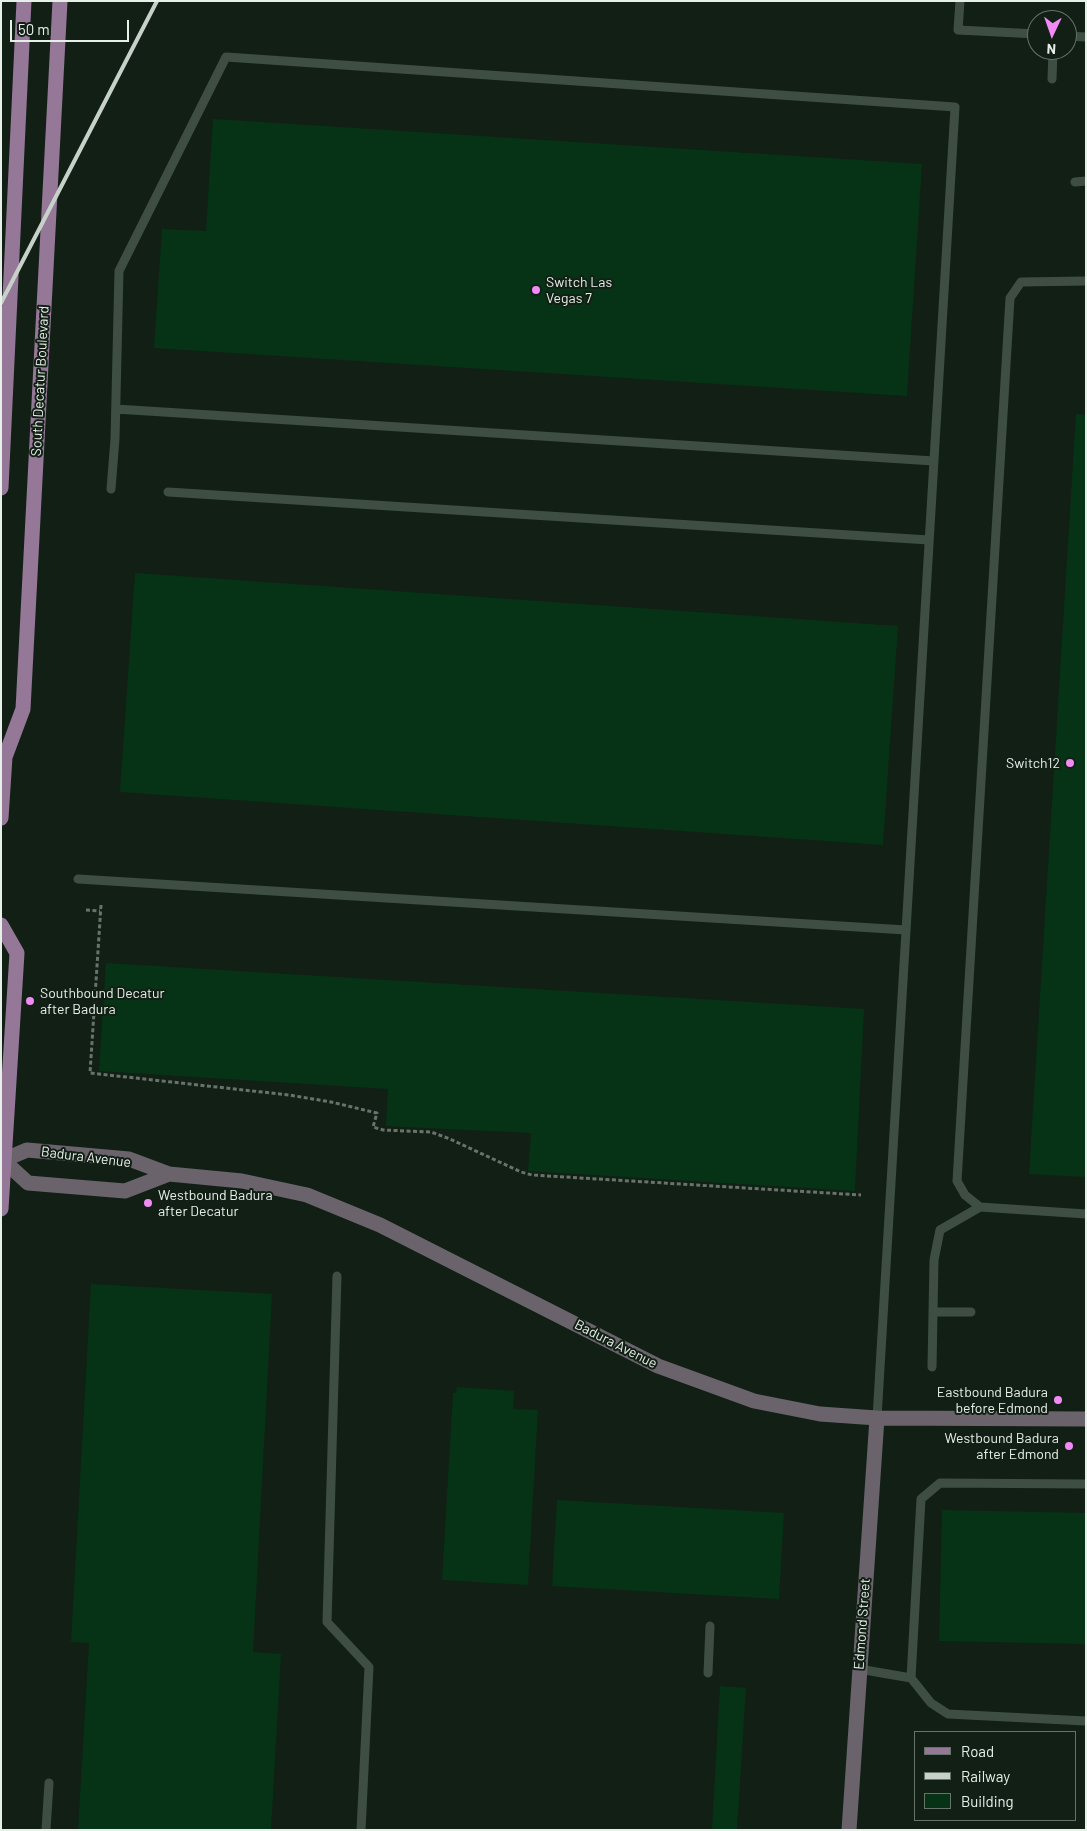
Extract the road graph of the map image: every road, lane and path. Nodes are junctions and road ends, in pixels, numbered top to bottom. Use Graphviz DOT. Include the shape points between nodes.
graph roads {
  1 [pos="24,1"];
  2 [pos="60,1"];
  3 [pos="960,1"];
  4 [pos="1027,33"];
  5 [pos="1053,60"];
  6 [pos="1052,79"];
  7 [pos="1086,181"];
  8 [pos="1075,182"];
  9 [pos="1086,281"];
  10 [pos="116,409"];
  11 [pos="934,461"];
  12 [pos="1,488"];
  13 [pos="111,489"];
  14 [pos="168,492"];
  15 [pos="929,540"];
  16 [pos="3,752"];
  17 [pos="1,818"];
  18 [pos="78,879"];
  19 [pos="101,905"];
  20 [pos="86,910"];
  21 [pos="100,911"];
  22 [pos="1,925"];
  23 [pos="906,930"];
  24 [pos="3,1161"];
  25 [pos="169,1174"];
  26 [pos="861,1195"];
  27 [pos="980,1207"];
  28 [pos="1,1210"];
  29 [pos="1086,1214"];
  30 [pos="337,1276"];
  31 [pos="934,1312"];
  32 [pos="971,1312"];
  33 [pos="932,1367"];
  34 [pos="877,1418"];
  35 [pos="1086,1419"];
  36 [pos="1086,1484"];
  37 [pos="710,1626"];
  38 [pos="859,1669"];
  39 [pos="708,1673"];
  40 [pos="911,1678"];
  41 [pos="1086,1721"];
  42 [pos="48,1783"];
  43 [pos="46,1830"];
  44 [pos="362,1830"];
  45 [pos="849,1830"];
  1 -- 12 [label="main road"];
  2 -- 16 [label="main road, South Decatur Boulevard" via="22,709"];
  3 -- 4 [label="lane" via="958,30"];
  5 -- 6 [label="lane"];
  7 -- 8 [label="lane"];
  9 -- 27 [label="lane" via="1021,282 1010,298 957,1181 965,1196"];
  10 -- 11 [label="lane"];
  10 -- 11 [label="lane" via="119,271 226,57 954,107"];
  10 -- 13 [label="lane"];
  11 -- 15 [label="lane"];
  14 -- 15 [label="lane"];
  15 -- 23 [label="lane"];
  16 -- 17 [label="main road, South Decatur Boulevard"];
  18 -- 23 [label="lane"];
  19 -- 21 [label="path"];
  20 -- 21 [label="path"];
  21 -- 26 [label="path" via="90,1073 330,1102 377,1114 372,1127 430,1132 532,1175"];
  22 -- 24 [label="main road" via="17,953"];
  23 -- 34 [label="lane"];
  24 -- 25 [label="main road, Badura Avenue" via="28,1150 129,1159"];
  24 -- 25 [label="main road, Badura Avenue" via="28,1182 124,1191"];
  24 -- 28 [label="main road"];
  25 -- 34 [label="main road, Badura Avenue" via="242,1180 307,1195 380,1225 658,1366 754,1401 820,1414"];
  27 -- 29 [label="lane"];
  27 -- 31 [label="lane" via="940,1230 934,1260"];
  30 -- 44 [label="lane" via="327,1622 369,1667"];
  31 -- 32 [label="lane"];
  31 -- 33 [label="lane"];
  34 -- 35 [label="main road, Badura Avenue"];
  34 -- 38 [label="main road, Edmond Street"];
  36 -- 40 [label="lane" via="940,1483 921,1499"];
  37 -- 39 [label="lane"];
  38 -- 40 [label="lane"];
  38 -- 45 [label="main road, Edmond Street"];
  40 -- 41 [label="lane" via="931,1704 948,1714"];
  42 -- 43 [label="lane"];
}
